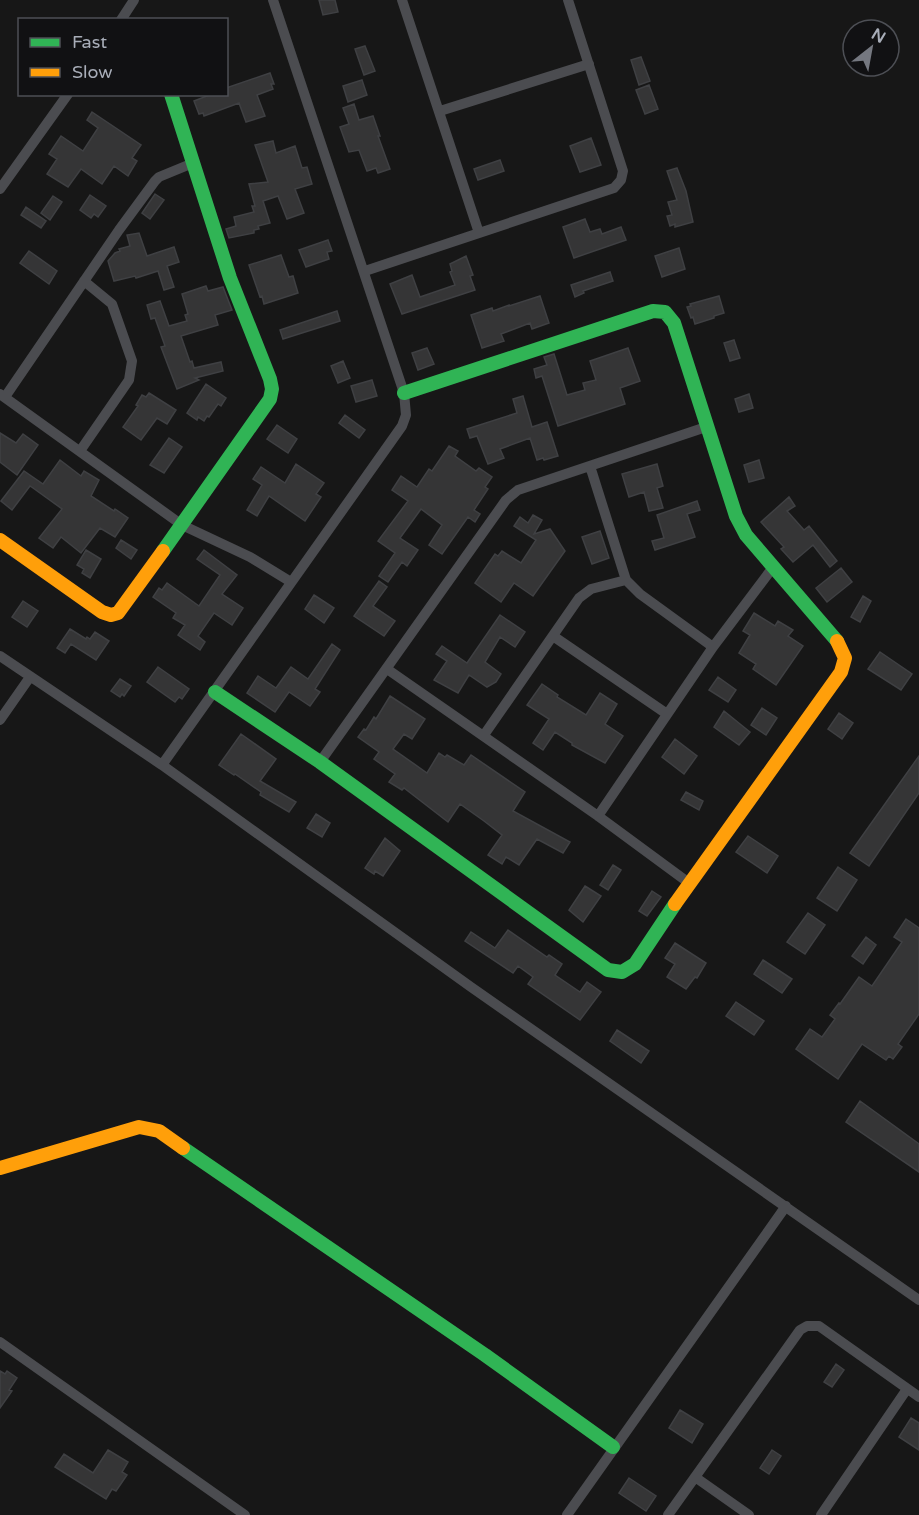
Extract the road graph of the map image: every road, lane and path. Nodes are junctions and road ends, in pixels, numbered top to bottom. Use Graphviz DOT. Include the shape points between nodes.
graph roads {
  1 [pos="134,0"];
  2 [pos="273,0"];
  3 [pos="402,0"];
  4 [pos="568,0"];
  5 [pos="122,18"];
  6 [pos="589,64"];
  7 [pos="67,96"];
  8 [pos="172,96"];
  9 [pos="440,111"];
  10 [pos="193,163"];
  11 [pos="0,189"];
  12 [pos="479,233"];
  13 [pos="365,271"];
  14 [pos="84,281"];
  15 [pos="404,393"];
  16 [pos="2,396"];
  17 [pos="706,427"];
  18 [pos="80,451"];
  19 [pos="590,466"];
  20 [pos="182,525"];
  21 [pos="0,540"];
  22 [pos="774,566"];
  23 [pos="626,580"];
  24 [pos="291,582"];
  25 [pos="553,636"];
  26 [pos="713,647"];
  27 [pos="0,656"];
  28 [pos="387,669"];
  29 [pos="30,677"];
  30 [pos="215,692"];
  31 [pos="667,714"];
  32 [pos="0,720"];
  33 [pos="484,735"];
  34 [pos="320,762"];
  35 [pos="162,765"];
  36 [pos="598,816"];
  37 [pos="689,884"];
  38 [pos="0,1168"];
  39 [pos="786,1206"];
  40 [pos="919,1300"];
  41 [pos="0,1342"];
  42 [pos="907,1389"];
  43 [pos="919,1397"];
  44 [pos="613,1448"];
  45 [pos="695,1477"];
  46 [pos="245,1515"];
  47 [pos="567,1515"];
  48 [pos="668,1515"];
  49 [pos="749,1515"];
  50 [pos="821,1515"];
  1 -- 5 [label="street"];
  2 -- 13 [label="street"];
  3 -- 9 [label="street"];
  4 -- 6 [label="street"];
  6 -- 9 [label="street"];
  6 -- 12 [label="street" via="622,171 621,180 614,188"];
  7 -- 11 [label="street"];
  8 -- 10 [label="street"];
  9 -- 12 [label="street"];
  10 -- 14 [label="street" via="155,181"];
  10 -- 20 [label="street" via="230,278 272,389 270,399"];
  12 -- 13 [label="street"];
  13 -- 15 [label="street"];
  14 -- 16 [label="street"];
  14 -- 18 [label="street" via="112,304 132,370"];
  15 -- 17 [label="street" via="653,311 665,312 674,323"];
  15 -- 24 [label="street" via="406,415 402,426"];
  16 -- 18 [label="street"];
  17 -- 19 [label="street"];
  17 -- 22 [label="street" via="736,516 746,535"];
  18 -- 20 [label="street"];
  19 -- 23 [label="street"];
  19 -- 28 [label="street" via="518,490 506,500"];
  20 -- 21 [label="street" via="118,613 111,615"];
  20 -- 24 [label="street" via="250,557"];
  22 -- 26 [label="street"];
  22 -- 37 [label="street" via="839,643 845,658 841,672"];
  23 -- 25 [label="street" via="591,589 579,598"];
  23 -- 26 [label="street"];
  24 -- 30 [label="street"];
  25 -- 31 [label="street"];
  25 -- 33 [label="street"];
  26 -- 31 [label="street"];
  27 -- 29 [label="street"];
  28 -- 33 [label="street"];
  28 -- 34 [label="street"];
  29 -- 32 [label="street"];
  29 -- 35 [label="street"];
  30 -- 34 [label="street"];
  30 -- 35 [label="street"];
  31 -- 36 [label="street"];
  33 -- 36 [label="street"];
  34 -- 37 [label="street" via="608,970 625,972 634,964"];
  35 -- 39 [label="street" via="461,981"];
  36 -- 37 [label="street"];
  38 -- 44 [label="street" via="139,1127 159,1131"];
  39 -- 40 [label="street"];
  39 -- 44 [label="street"];
  41 -- 46 [label="street"];
  42 -- 43 [label="street"];
  42 -- 45 [label="street" via="819,1326 807,1326 800,1330"];
  42 -- 50 [label="street"];
  44 -- 47 [label="street"];
  45 -- 48 [label="street"];
  45 -- 49 [label="street"];
}
